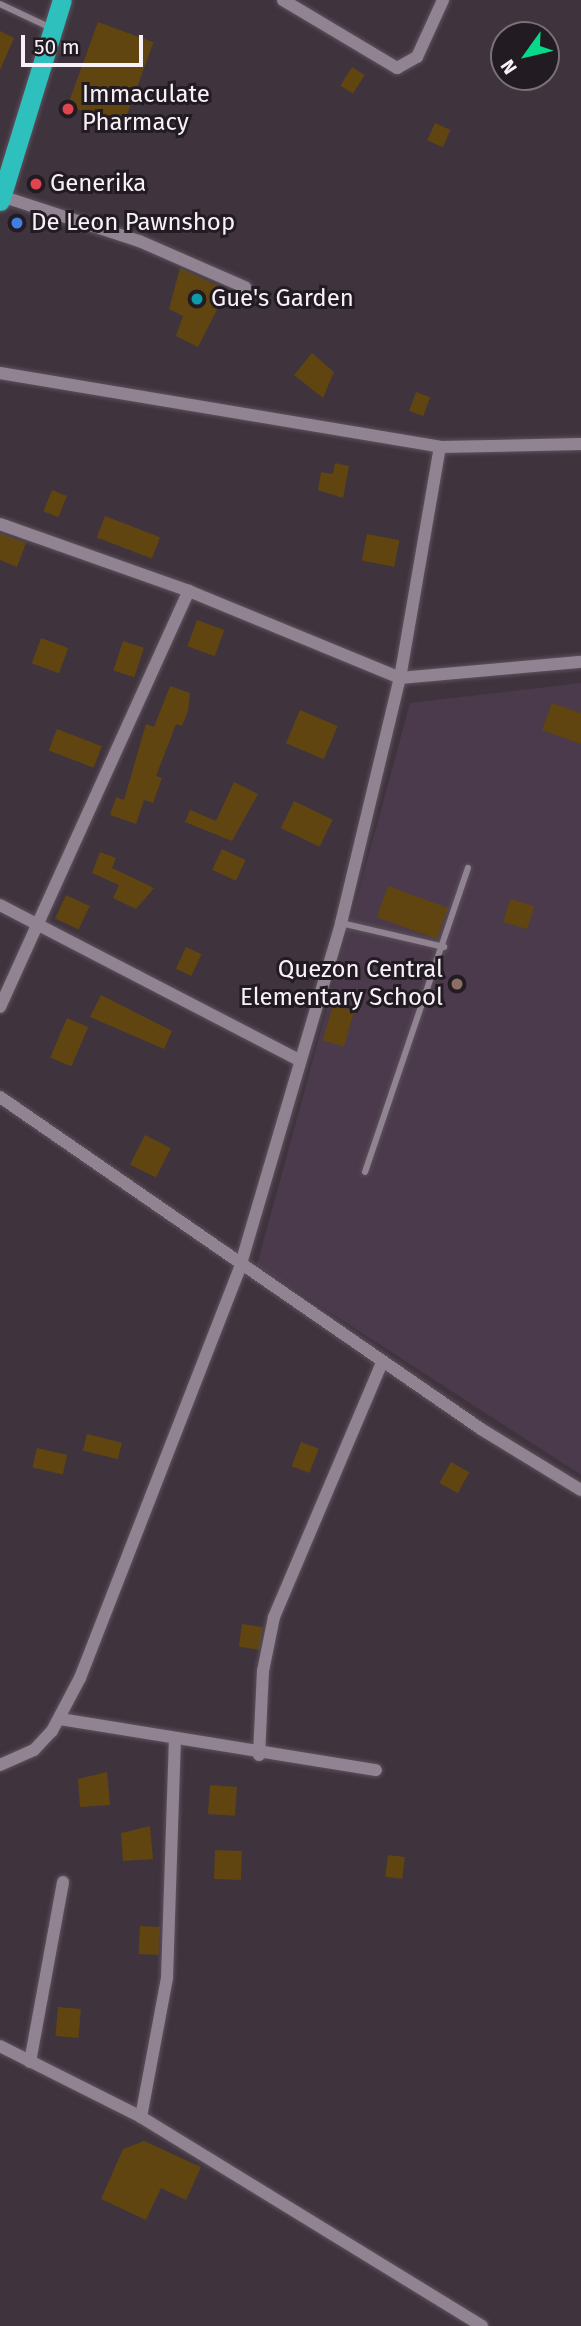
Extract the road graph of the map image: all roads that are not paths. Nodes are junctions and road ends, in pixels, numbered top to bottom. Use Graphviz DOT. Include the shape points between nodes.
graph roads {
  1 [pos="62,0"];
  2 [pos="283,0"];
  3 [pos="443,0"];
  4 [pos="0,4"];
  5 [pos="53,29"];
  6 [pos="1,198"];
  7 [pos="245,287"];
  8 [pos="0,373"];
  9 [pos="581,444"];
  10 [pos="440,447"];
  11 [pos="0,524"];
  12 [pos="189,591"];
  13 [pos="581,662"];
  14 [pos="400,678"];
  15 [pos="468,868"];
  16 [pos="0,905"];
  17 [pos="341,923"];
  18 [pos="41,925"];
  19 [pos="444,947"];
  20 [pos="0,1007"];
  21 [pos="299,1060"];
  22 [pos="0,1097"];
  23 [pos="365,1172"];
  24 [pos="240,1267"];
  25 [pos="382,1362"];
  26 [pos="581,1490"];
  27 [pos="60,1719"];
  28 [pos="175,1740"];
  29 [pos="259,1755"];
  30 [pos="0,1765"];
  31 [pos="376,1770"];
  32 [pos="62,1882"];
  33 [pos="0,2046"];
  34 [pos="30,2062"];
  35 [pos="141,2117"];
  36 [pos="482,2326"];
  1 -- 5 [label="highway"];
  2 -- 3 [label="street" via="397,68 417,57"];
  4 -- 5 [label="lane"];
  5 -- 6 [label="highway"];
  6 -- 7 [label="street" via="139,241"];
  8 -- 10 [label="street"];
  9 -- 10 [label="street"];
  10 -- 14 [label="street"];
  11 -- 12 [label="street"];
  12 -- 14 [label="street"];
  12 -- 18 [label="street"];
  13 -- 14 [label="street"];
  14 -- 17 [label="street"];
  15 -- 19 [label="lane"];
  16 -- 18 [label="street"];
  17 -- 19 [label="lane"];
  17 -- 21 [label="street"];
  18 -- 20 [label="street"];
  18 -- 21 [label="street"];
  19 -- 23 [label="lane"];
  21 -- 24 [label="street"];
  22 -- 24 [label="street"];
  24 -- 25 [label="street"];
  24 -- 27 [label="street"];
  25 -- 26 [label="street"];
  25 -- 29 [label="street" via="274,1617 262,1671"];
  27 -- 28 [label="street"];
  27 -- 30 [label="street" via="34,1750"];
  28 -- 29 [label="street"];
  28 -- 35 [label="street" via="167,1978"];
  29 -- 31 [label="street"];
  32 -- 34 [label="street"];
  33 -- 34 [label="street"];
  34 -- 35 [label="street"];
  35 -- 36 [label="street"];
}
